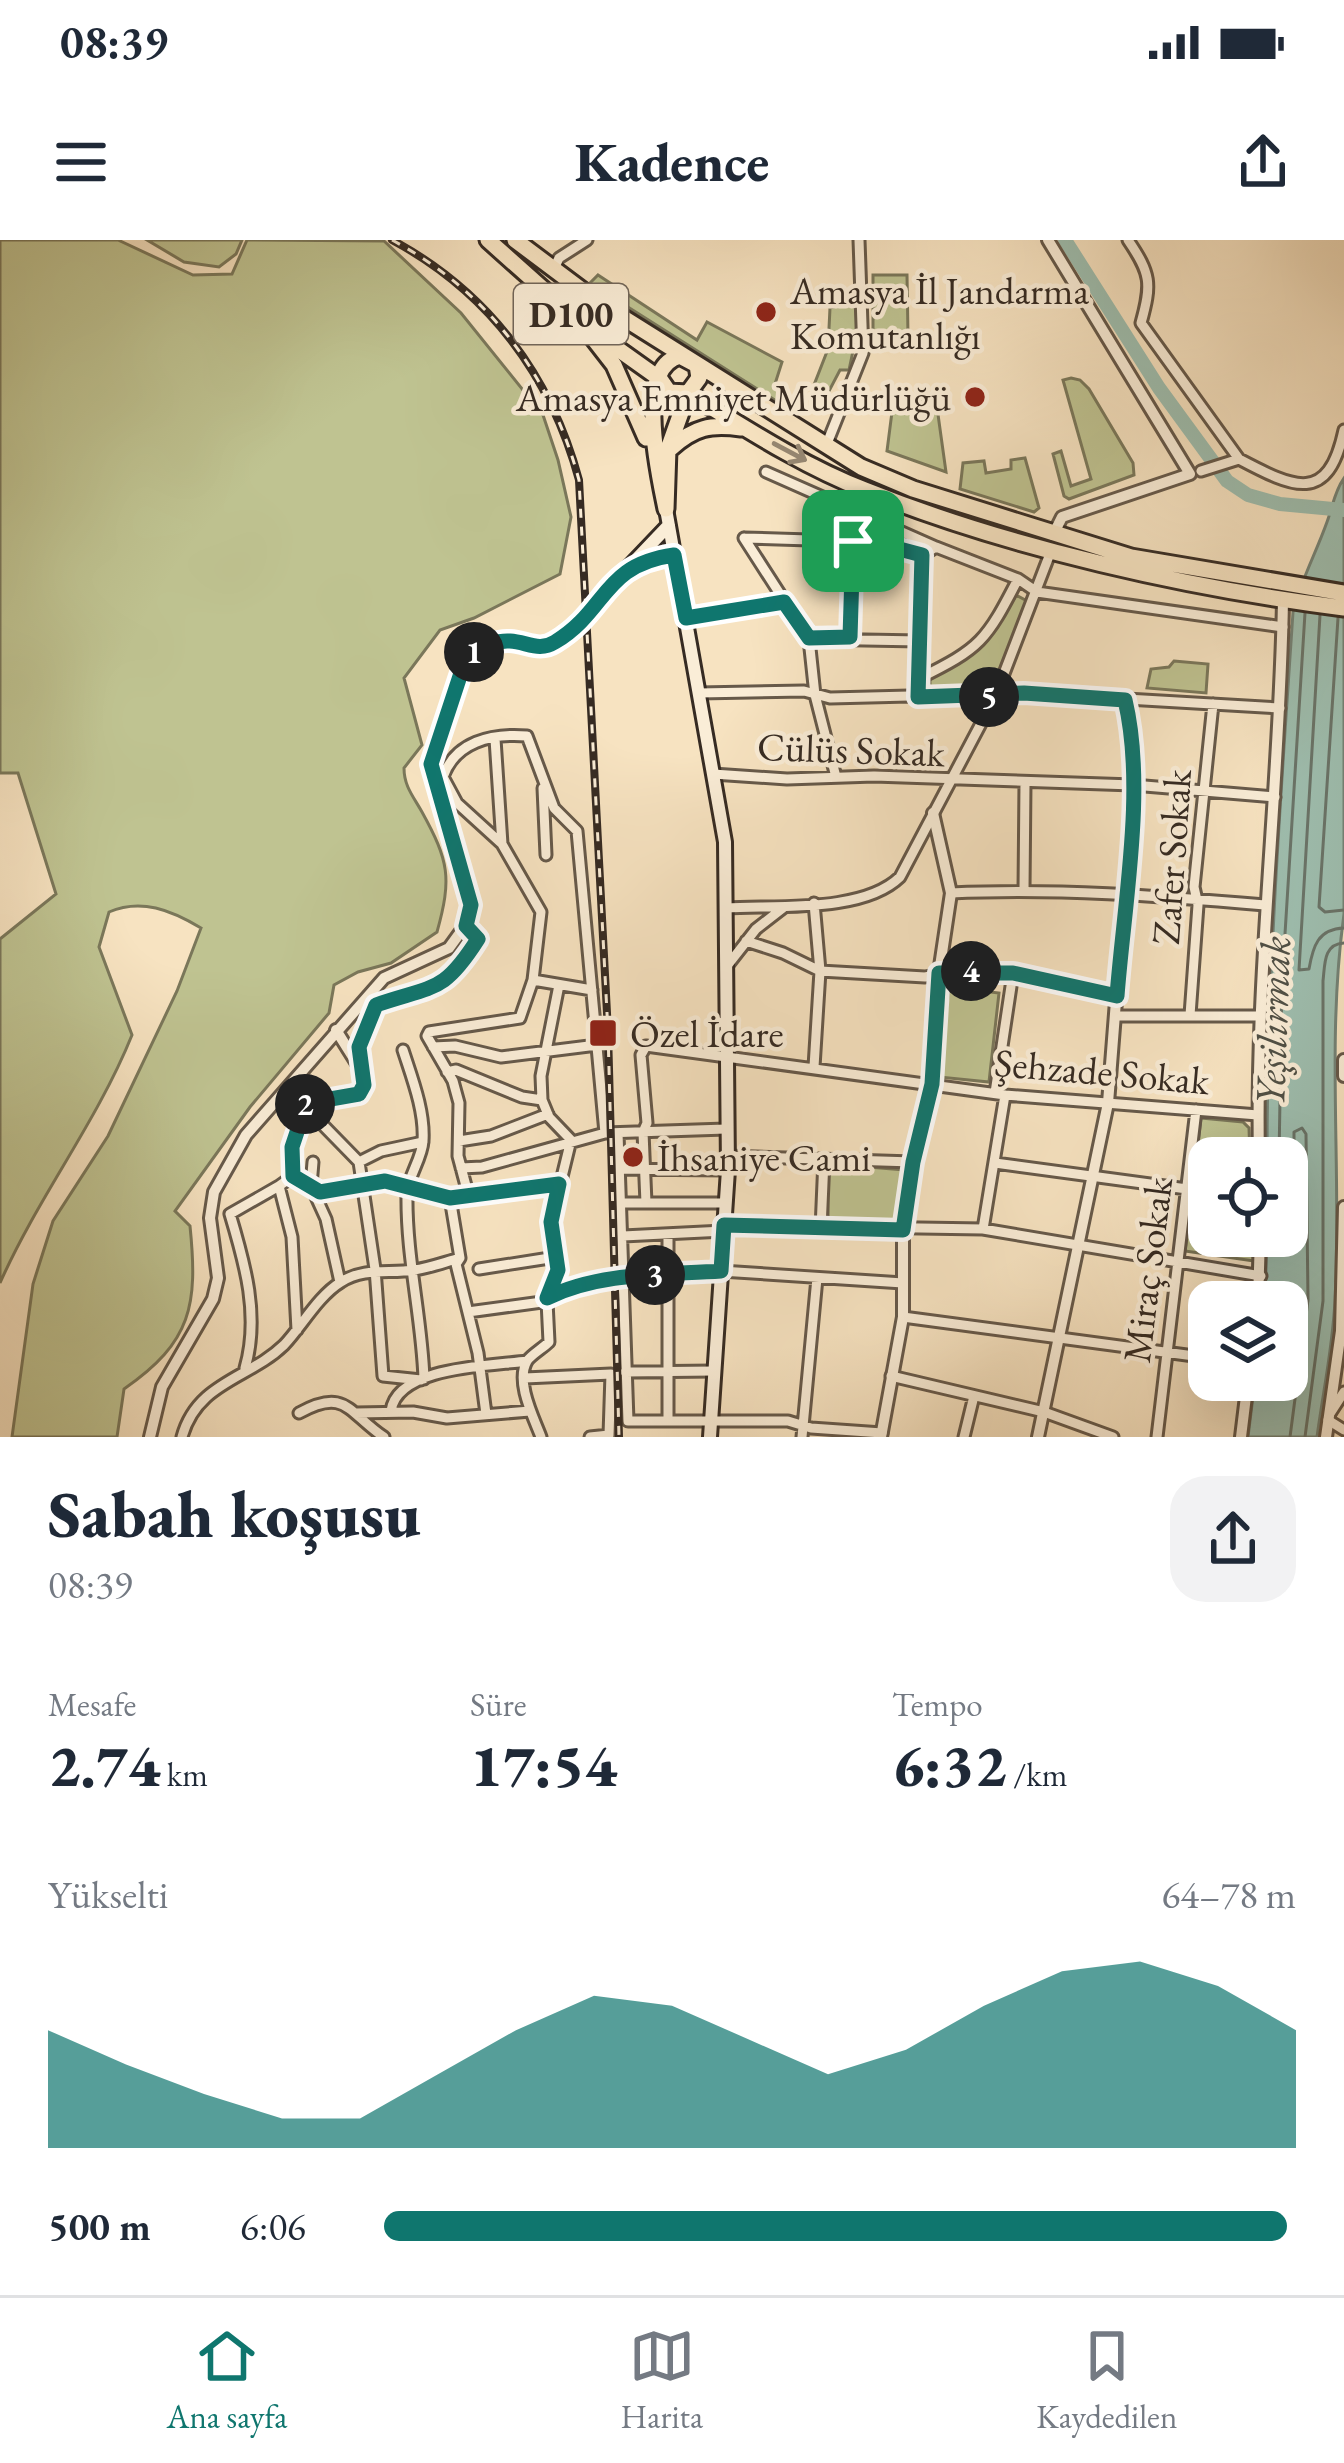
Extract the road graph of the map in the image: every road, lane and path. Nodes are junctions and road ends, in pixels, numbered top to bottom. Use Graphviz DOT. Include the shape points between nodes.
graph roads {
  1 [pos="488,240"];
  2 [pos="514,240"];
  3 [pos="587,240"];
  4 [pos="859,240"];
  5 [pos="1048,240"];
  6 [pos="1128,240"];
  7 [pos="554,271"];
  8 [pos="580,322"];
  9 [pos="689,359"];
  10 [pos="660,380"];
  11 [pos="688,393"];
  12 [pos="746,429"];
  13 [pos="1344,430"];
  14 [pos="826,446"];
  15 [pos="668,449"];
  16 [pos="1234,461"];
  17 [pos="766,472"];
  18 [pos="1196,473"];
  19 [pos="667,517"];
  20 [pos="853,541"];
  21 [pos="1052,543"];
  22 [pos="936,547"];
  23 [pos="674,555"];
  24 [pos="922,555"];
  25 [pos="628,568"];
  26 [pos="1018,580"];
  27 [pos="1037,592"];
  28 [pos="1344,593"];
  29 [pos="1290,596"];
  30 [pos="784,602"];
  31 [pos="1344,608"];
  32 [pos="686,618"];
  33 [pos="1283,627"];
  34 [pos="850,637"];
  35 [pos="809,638"];
  36 [pos="920,641"];
  37 [pos="918,679"];
  38 [pos="699,693"];
  39 [pos="815,695"];
  40 [pos="918,697"];
  41 [pos="995,697"];
  42 [pos="1125,700"];
  43 [pos="1213,704"];
  44 [pos="1280,708"];
  45 [pos="495,739"];
  46 [pos="431,764"];
  47 [pos="713,774"];
  48 [pos="443,777"];
  49 [pos="836,777"];
  50 [pos="949,781"];
  51 [pos="542,782"];
  52 [pos="1025,783"];
  53 [pos="1133,785"];
  54 [pos="1205,791"];
  55 [pos="1275,797"];
  56 [pos="933,813"];
  57 [pos="502,844"];
  58 [pos="546,855"];
  59 [pos="1024,890"];
  60 [pos="951,892"];
  61 [pos="1125,893"];
  62 [pos="1196,899"];
  63 [pos="814,903"];
  64 [pos="794,904"];
  65 [pos="1265,905"];
  66 [pos="726,908"];
  67 [pos="466,926"];
  68 [pos="746,941"];
  69 [pos="727,966"];
  70 [pos="820,971"];
  71 [pos="939,973"];
  72 [pos="1013,973"];
  73 [pos="533,980"];
  74 [pos="560,985"];
  75 [pos="592,990"];
  76 [pos="1117,996"];
  77 [pos="1190,1015"];
  78 [pos="1115,1016"];
  79 [pos="1262,1016"];
  80 [pos="336,1030"];
  81 [pos="597,1045"];
  82 [pos="433,1047"];
  83 [pos="404,1050"];
  84 [pos="545,1054"];
  85 [pos="727,1054"];
  86 [pos="1344,1060"];
  87 [pos="814,1067"];
  88 [pos="447,1072"];
  89 [pos="363,1073"];
  90 [pos="1344,1076"];
  91 [pos="932,1084"];
  92 [pos="1000,1094"];
  93 [pos="524,1098"];
  94 [pos="542,1100"];
  95 [pos="1108,1103"];
  96 [pos="1196,1110"];
  97 [pos="548,1114"];
  98 [pos="1258,1115"];
  99 [pos="529,1118"];
  100 [pos="301,1120"];
  101 [pos="726,1129"];
  102 [pos="643,1132"];
  103 [pos="605,1133"];
  104 [pos="618,1133"];
  105 [pos="1259,1137"];
  106 [pos="571,1140"];
  107 [pos="423,1142"];
  108 [pos="459,1142"];
  109 [pos="824,1160"];
  110 [pos="313,1162"];
  111 [pos="358,1162"];
  112 [pos="913,1162"];
  113 [pos="995,1162"];
  114 [pos="727,1163"];
  115 [pos="461,1168"];
  116 [pos="620,1169"];
  117 [pos="644,1169"];
  118 [pos="293,1176"];
  119 [pos="1093,1177"];
  120 [pos="559,1184"];
  121 [pos="279,1186"];
  122 [pos="311,1186"];
  123 [pos="364,1186"];
  124 [pos="407,1189"];
  125 [pos="1187,1189"];
  126 [pos="450,1198"];
  127 [pos="470,1198"];
  128 [pos="621,1203"];
  129 [pos="646,1203"];
  130 [pos="726,1203"];
  131 [pos="1344,1207"];
  132 [pos="1344,1227"];
  133 [pos="724,1228"];
  134 [pos="821,1229"];
  135 [pos="983,1229"];
  136 [pos="903,1230"];
  137 [pos="668,1234"];
  138 [pos="622,1236"];
  139 [pos="1078,1248"];
  140 [pos="556,1257"];
  141 [pos="1261,1257"];
  142 [pos="460,1258"];
  143 [pos="1175,1264"];
  144 [pos="376,1269"];
  145 [pos="479,1269"];
  146 [pos="413,1270"];
  147 [pos="721,1271"];
  148 [pos="668,1274"];
  149 [pos="1261,1276"];
  150 [pos="623,1277"];
  151 [pos="817,1278"];
  152 [pos="1260,1281"];
  153 [pos="340,1282"];
  154 [pos="903,1283"];
  155 [pos="547,1298"];
  156 [pos="468,1312"];
  157 [pos="902,1317"];
  158 [pos="297,1330"];
  159 [pos="1342,1332"];
  160 [pos="1056,1338"];
  161 [pos="1166,1353"];
  162 [pos="1188,1356"];
  163 [pos="527,1361"];
  164 [pos="479,1364"];
  165 [pos="245,1368"];
  166 [pos="715,1371"];
  167 [pos="625,1372"];
  168 [pos="667,1372"];
  169 [pos="891,1376"];
  170 [pos="525,1378"];
  171 [pos="423,1380"];
  172 [pos="1344,1392"];
  173 [pos="974,1396"];
  174 [pos="1245,1401"];
  175 [pos="391,1411"];
  176 [pos="530,1411"];
  177 [pos="299,1412"];
  178 [pos="1044,1412"];
  179 [pos="356,1413"];
  180 [pos="487,1414"];
  181 [pos="1328,1419"];
  182 [pos="668,1421"];
  183 [pos="710,1430"];
  184 [pos="1344,1430"];
  185 [pos="802,1431"];
  186 [pos="881,1435"];
  187 [pos="609,1436"];
  188 [pos="150,1437"];
  189 [pos="182,1437"];
  190 [pos="384,1437"];
  191 [pos="541,1437"];
  192 [pos="590,1437"];
  193 [pos="964,1437"];
  194 [pos="1038,1437"];
  195 [pos="1113,1437"];
  196 [pos="1156,1437"];
  197 [pos="1241,1437"];
  198 [pos="1327,1437"];
  1 -- 8 [label="highway, D100"];
  2 -- 7 [label="highway, D100"];
  3 -- 7 [label="street" via="559,258"];
  4 -- 14 [label="street" via="863,353"];
  5 -- 18 [label="street"];
  6 -- 16 [label="street" via="1148,271 1141,323"];
  7 -- 9 [label="highway, D100"];
  8 -- 10 [label="highway, D100"];
  8 -- 19 [label="highway" via="614,365 640,419"];
  9 -- 10 [label="highway, D100" via="669,359"];
  9 -- 11 [label="highway" via="699,378"];
  9 -- 14 [label="highway, D100"];
  10 -- 11 [label="highway, D100" via="669,392"];
  10 -- 19 [label="highway" via="650,425"];
  11 -- 12 [label="highway, D100"];
  11 -- 15 [label="highway"];
  12 -- 15 [label="highway" via="693,429"];
  12 -- 21 [label="highway, D100, one-way" via="863,490"];
  13 -- 16 [label="street" via="1337,463 1321,480 1278,479"];
  14 -- 21 [label="highway, D100" via="913,490"];
  15 -- 19 [label="highway"];
  16 -- 18 [label="street"];
  17 -- 22 [label="street"];
  18 -- 21 [label="street" via="1062,517"];
  19 -- 23 [label="main road"];
  19 -- 25 [label="main road"];
  20 -- 24 [label="street"];
  20 -- 30 [label="street" via="744,538"];
  20 -- 34 [label="street"];
  21 -- 27 [label="street"];
  21 -- 29 [label="highway, D100"];
  22 -- 24 [label="street"];
  22 -- 26 [label="street"];
  23 -- 25 [label="main road"];
  23 -- 32 [label="main road"];
  24 -- 36 [label="street"];
  25 -- 46 [label="street" via="555,642 541,648 508,641 474,652"];
  26 -- 27 [label="street"];
  26 -- 37 [label="street" via="990,634"];
  27 -- 33 [label="street"];
  27 -- 41 [label="street"];
  28 -- 29 [label="highway, D100"];
  29 -- 31 [label="highway, D100"];
  29 -- 33 [label="street"];
  30 -- 32 [label="street"];
  30 -- 35 [label="street"];
  32 -- 38 [label="main road"];
  33 -- 44 [label="street"];
  34 -- 35 [label="street"];
  34 -- 36 [label="street"];
  35 -- 39 [label="street"];
  36 -- 37 [label="street"];
  37 -- 40 [label="street"];
  38 -- 39 [label="street"];
  38 -- 47 [label="main road"];
  39 -- 40 [label="street"];
  39 -- 49 [label="street"];
  40 -- 41 [label="street"];
  41 -- 42 [label="street"];
  41 -- 50 [label="street"];
  42 -- 43 [label="street"];
  42 -- 53 [label="street"];
  43 -- 44 [label="street"];
  43 -- 54 [label="street, Zafer Sokak"];
  44 -- 55 [label="street"];
  45 -- 48 [label="street" via="462,746"];
  45 -- 51 [label="street" via="526,736"];
  45 -- 57 [label="street"];
  46 -- 48 [label="street"];
  46 -- 67 [label="street" via="471,905"];
  47 -- 49 [label="street, Cülüs Sokak"];
  47 -- 66 [label="main road"];
  48 -- 57 [label="street"];
  49 -- 50 [label="street, Cülüs Sokak"];
  50 -- 52 [label="street, Cülüs Sokak"];
  50 -- 56 [label="street"];
  51 -- 58 [label="street"];
  51 -- 75 [label="street" via="577,831"];
  52 -- 53 [label="street, Cülüs Sokak"];
  52 -- 59 [label="street"];
  53 -- 54 [label="street, Cülüs Sokak"];
  53 -- 61 [label="street"];
  54 -- 55 [label="street, Cülüs Sokak"];
  54 -- 62 [label="street, Zafer Sokak"];
  55 -- 65 [label="street"];
  56 -- 60 [label="street"];
  56 -- 63 [label="street" via="885,892"];
  57 -- 73 [label="street" via="541,912"];
  59 -- 60 [label="street"];
  59 -- 61 [label="street"];
  60 -- 71 [label="street"];
  61 -- 62 [label="street"];
  61 -- 76 [label="street"];
  62 -- 65 [label="street"];
  62 -- 77 [label="street, Zafer Sokak"];
  63 -- 64 [label="street"];
  63 -- 70 [label="street"];
  64 -- 66 [label="street"];
  64 -- 68 [label="street"];
  65 -- 79 [label="street"];
  66 -- 69 [label="main road"];
  67 -- 80 [label="street" via="448,948 384,978"];
  67 -- 89 [label="street" via="478,939 454,976 376,1005 359,1047"];
  68 -- 69 [label="street"];
  68 -- 70 [label="street"];
  69 -- 85 [label="main road"];
  70 -- 71 [label="street"];
  70 -- 87 [label="street"];
  71 -- 72 [label="street"];
  71 -- 91 [label="street"];
  72 -- 76 [label="street"];
  72 -- 92 [label="street"];
  73 -- 74 [label="street"];
  73 -- 82 [label="street" via="520,1018 429,1032"];
  74 -- 75 [label="street"];
  74 -- 84 [label="street"];
  75 -- 81 [label="street"];
  76 -- 78 [label="street"];
  77 -- 78 [label="street"];
  77 -- 79 [label="street"];
  78 -- 95 [label="street"];
  79 -- 98 [label="street"];
  80 -- 89 [label="street"];
  80 -- 188 [label="street" via="246,1136 214,1192 213,1299 162,1388"];
  81 -- 84 [label="street"];
  81 -- 103 [label="street"];
  82 -- 84 [label="street"];
  82 -- 88 [label="street"];
  83 -- 107 [label="street"];
  84 -- 94 [label="street"];
  85 -- 87 [label="street, Şehzade Sokak"];
  85 -- 101 [label="main road"];
  85 -- 102 [label="street, Şehzade Sokak" via="641,1047"];
  86 -- 90 [label="street"];
  87 -- 91 [label="street, Şehzade Sokak"];
  88 -- 93 [label="street"];
  88 -- 108 [label="street" via="459,1103"];
  89 -- 100 [label="street" via="359,1094 302,1104"];
  91 -- 92 [label="street, Şehzade Sokak"];
  91 -- 112 [label="street"];
  92 -- 95 [label="street, Şehzade Sokak"];
  92 -- 113 [label="street"];
  93 -- 94 [label="street"];
  93 -- 99 [label="street"];
  94 -- 97 [label="street"];
  95 -- 96 [label="street, Şehzade Sokak"];
  95 -- 119 [label="street"];
  96 -- 98 [label="street, Şehzade Sokak"];
  96 -- 125 [label="street, Miraç Sokak"];
  97 -- 99 [label="street"];
  97 -- 106 [label="street"];
  98 -- 105 [label="street"];
  99 -- 108 [label="street"];
  100 -- 111 [label="street" via="320,1121"];
  100 -- 118 [label="street"];
  101 -- 102 [label="street"];
  101 -- 114 [label="main road"];
  102 -- 104 [label="street"];
  102 -- 117 [label="street"];
  103 -- 104 [label="street"];
  103 -- 106 [label="street"];
  104 -- 116 [label="street"];
  106 -- 115 [label="street"];
  106 -- 120 [label="street"];
  107 -- 111 [label="street"];
  107 -- 124 [label="street"];
  108 -- 115 [label="street"];
  109 -- 112 [label="street"];
  109 -- 114 [label="street"];
  109 -- 134 [label="street"];
  110 -- 122 [label="street"];
  111 -- 123 [label="street"];
  112 -- 136 [label="street"];
  113 -- 119 [label="street"];
  113 -- 135 [label="street"];
  114 -- 117 [label="street"];
  114 -- 130 [label="main road"];
  115 -- 127 [label="street"];
  116 -- 117 [label="street"];
  116 -- 128 [label="street"];
  117 -- 129 [label="street"];
  118 -- 121 [label="street"];
  118 -- 122 [label="street"];
  119 -- 125 [label="street"];
  119 -- 139 [label="street"];
  120 -- 127 [label="street"];
  120 -- 140 [label="street" via="551,1222"];
  121 -- 158 [label="street" via="292,1237"];
  121 -- 165 [label="street" via="230,1214 250,1302"];
  122 -- 123 [label="street"];
  122 -- 153 [label="street"];
  123 -- 124 [label="street" via="385,1181"];
  123 -- 144 [label="street"];
  124 -- 126 [label="street"];
  124 -- 146 [label="street"];
  125 -- 143 [label="street, Miraç Sokak"];
  126 -- 127 [label="street"];
  126 -- 142 [label="street"];
  128 -- 129 [label="street"];
  128 -- 138 [label="street"];
  129 -- 130 [label="street"];
  130 -- 133 [label="main road"];
  131 -- 132 [label="street"];
  132 -- 159 [label="street"];
  133 -- 134 [label="street"];
  133 -- 137 [label="street"];
  133 -- 147 [label="main road"];
  134 -- 136 [label="street"];
  135 -- 136 [label="street"];
  135 -- 139 [label="street"];
  136 -- 154 [label="street"];
  137 -- 138 [label="street"];
  137 -- 148 [label="street"];
  138 -- 150 [label="street"];
  139 -- 143 [label="street"];
  139 -- 160 [label="street"];
  140 -- 145 [label="street"];
  140 -- 155 [label="street"];
  141 -- 149 [label="street"];
  142 -- 146 [label="street"];
  142 -- 156 [label="street"];
  143 -- 149 [label="street"];
  143 -- 161 [label="street, Miraç Sokak"];
  144 -- 146 [label="street"];
  144 -- 153 [label="street"];
  144 -- 171 [label="street" via="383,1376"];
  146 -- 171 [label="street"];
  147 -- 148 [label="street"];
  147 -- 151 [label="street"];
  147 -- 166 [label="main road"];
  148 -- 150 [label="street"];
  148 -- 168 [label="street"];
  149 -- 152 [label="street"];
  150 -- 155 [label="street"];
  150 -- 167 [label="street"];
  151 -- 154 [label="street"];
  151 -- 185 [label="street"];
  153 -- 158 [label="street"];
  154 -- 157 [label="street"];
  155 -- 156 [label="street"];
  155 -- 163 [label="street" via="549,1342"];
  156 -- 164 [label="street"];
  157 -- 160 [label="street"];
  157 -- 169 [label="street"];
  158 -- 165 [label="street"];
  159 -- 181 [label="street"];
  160 -- 161 [label="street"];
  160 -- 178 [label="street"];
  161 -- 162 [label="street"];
  161 -- 196 [label="street, Miraç Sokak"];
  163 -- 164 [label="street"];
  163 -- 170 [label="street"];
  164 -- 171 [label="street"];
  164 -- 180 [label="street"];
  165 -- 189 [label="street" via="188,1416"];
  166 -- 168 [label="street"];
  166 -- 183 [label="main road"];
  167 -- 168 [label="street"];
  167 -- 182 [label="street" via="628,1421"];
  168 -- 182 [label="street"];
  169 -- 173 [label="street"];
  169 -- 186 [label="street"];
  170 -- 176 [label="street"];
  170 -- 187 [label="street" via="611,1374"];
  171 -- 175 [label="street" via="396,1394"];
  172 -- 181 [label="street"];
  173 -- 178 [label="street"];
  173 -- 193 [label="street"];
  174 -- 197 [label="street"];
  175 -- 179 [label="street"];
  175 -- 180 [label="street"];
  176 -- 180 [label="street"];
  176 -- 191 [label="street"];
  177 -- 179 [label="street" via="322,1400"];
  178 -- 194 [label="street"];
  178 -- 195 [label="street"];
  179 -- 190 [label="street"];
  181 -- 184 [label="street"];
  181 -- 198 [label="street"];
  182 -- 183 [label="street"];
  183 -- 185 [label="street" via="788,1421"];
  185 -- 186 [label="street"];
  187 -- 192 [label="street"];
}
